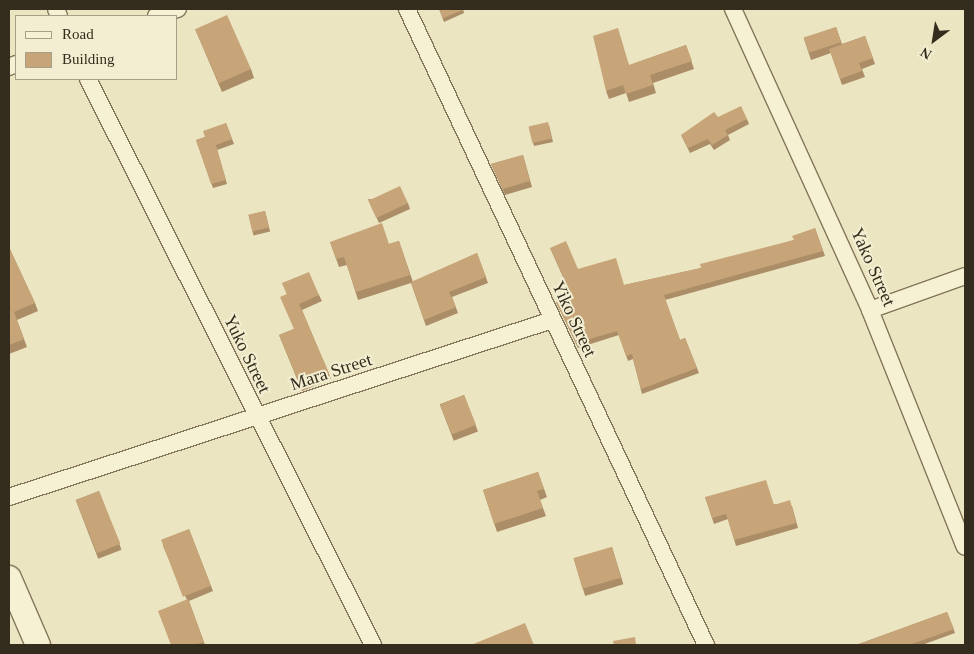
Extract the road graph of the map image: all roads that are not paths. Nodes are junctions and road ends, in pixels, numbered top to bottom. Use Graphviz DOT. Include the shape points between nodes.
graph roads {
  1 [pos="178,9"];
  2 [pos="407,9"];
  3 [pos="733,9"];
  4 [pos="159,15"];
  5 [pos="88,80"];
  6 [pos="965,276"];
  7 [pos="870,310"];
  8 [pos="552,320"];
  9 [pos="256,417"];
  10 [pos="9,497"];
  11 [pos="965,547"];
  12 [pos="9,578"];
  13 [pos="38,645"];
  14 [pos="373,645"];
  15 [pos="706,645"];
  1 -- 4 [label="street"];
  2 -- 8 [label="street, Yiko Street"];
  3 -- 7 [label="street, Yako Street"];
  5 -- 9 [label="street, Yuko Street"];
  6 -- 7 [label="street"];
  7 -- 11 [label="street, Yako Street"];
  8 -- 9 [label="street, Mara Street"];
  8 -- 15 [label="street, Yiko Street"];
  9 -- 10 [label="street, Mara Street"];
  9 -- 14 [label="street, Yuko Street"];
  12 -- 13 [label="street"];
}
